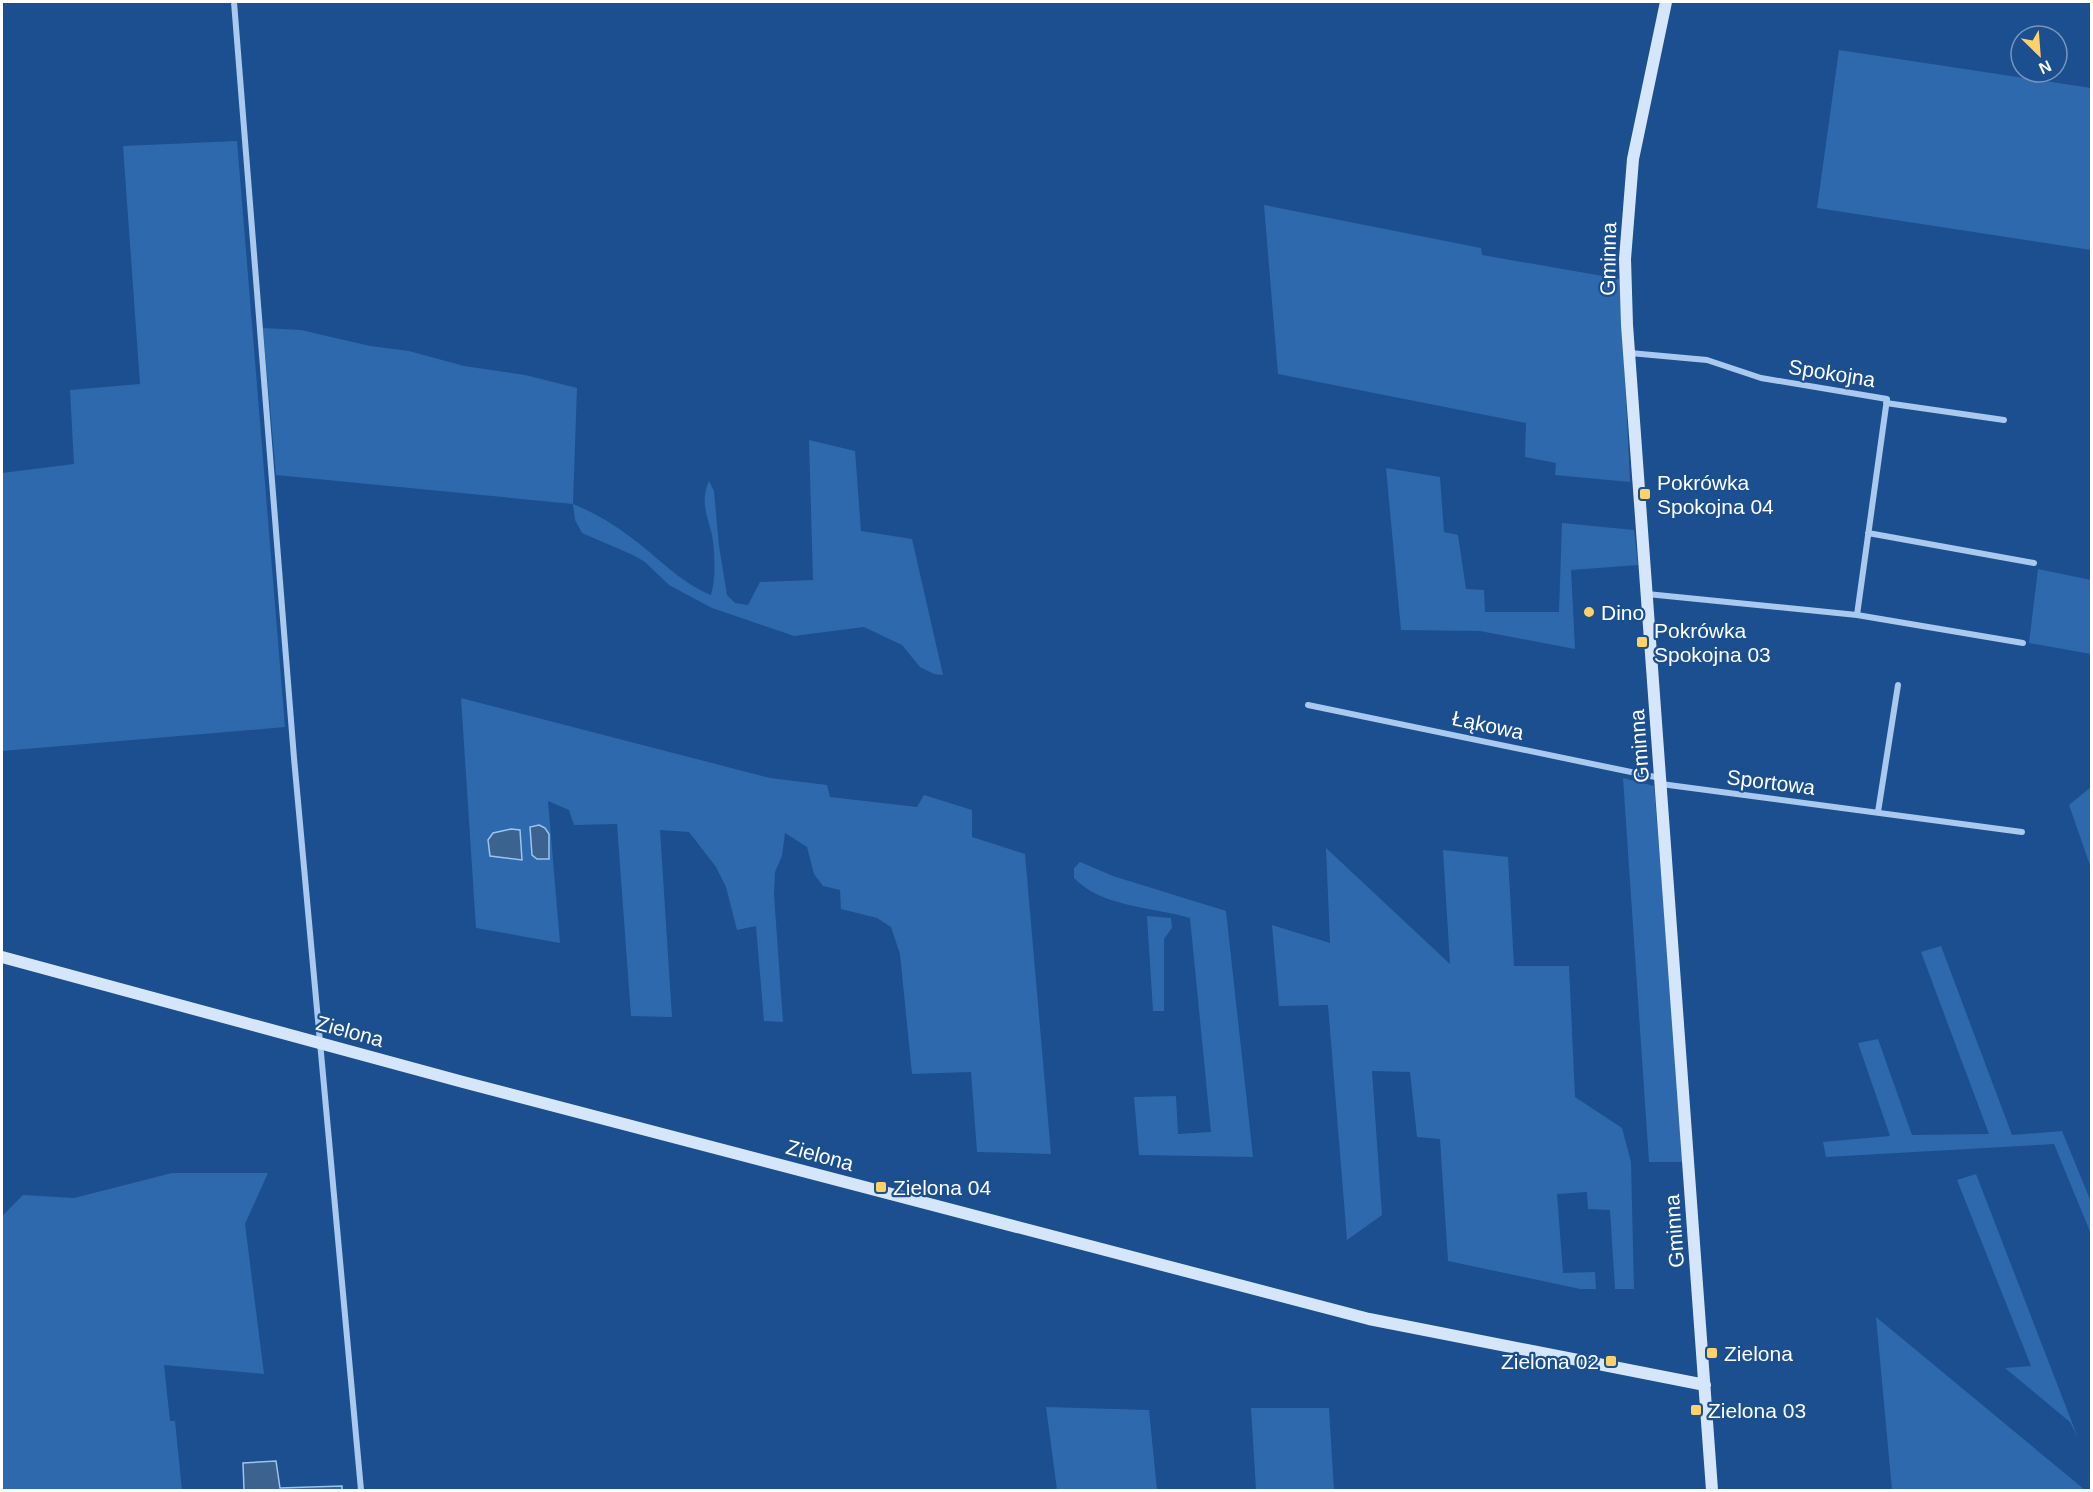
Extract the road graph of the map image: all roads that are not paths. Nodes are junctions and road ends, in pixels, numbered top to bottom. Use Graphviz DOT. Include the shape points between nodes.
graph roads {
  1 [pos="234,2"];
  2 [pos="1666,2"];
  3 [pos="1629,353"];
  4 [pos="1886,403"];
  5 [pos="2004,420"];
  6 [pos="1868,533"];
  7 [pos="2034,563"];
  8 [pos="1647,594"];
  9 [pos="1857,615"];
  10 [pos="2023,642"];
  11 [pos="1898,685"];
  12 [pos="1308,705"];
  13 [pos="1660,781"];
  14 [pos="1878,812"];
  15 [pos="2022,832"];
  16 [pos="2,957"];
  17 [pos="319,1043"];
  18 [pos="1705,1384"];
  19 [pos="361,1491"];
  20 [pos="1712,1491"];
  1 -- 17 [label="street"];
  2 -- 3 [label="street, Gminna" via="1633,159 1628,202 1625,259"];
  3 -- 4 [label="street, Spokojna" via="1713,361 1761,378 1887,399"];
  3 -- 8 [label="street, Gminna"];
  4 -- 5 [label="street"];
  4 -- 6 [label="street, Spokojna"];
  6 -- 7 [label="street"];
  6 -- 9 [label="street, Spokojna"];
  8 -- 9 [label="street"];
  8 -- 13 [label="street, Gminna"];
  9 -- 10 [label="street"];
  11 -- 14 [label="street"];
  12 -- 13 [label="street, Łąkowa"];
  13 -- 14 [label="street, Sportowa"];
  13 -- 18 [label="street, Gminna"];
  14 -- 15 [label="street, Sportowa"];
  16 -- 17 [label="street, Zielona"];
  17 -- 18 [label="street, Zielona" via="1369,1319"];
  17 -- 19 [label="street"];
  18 -- 20 [label="street, Gminna"];
}
